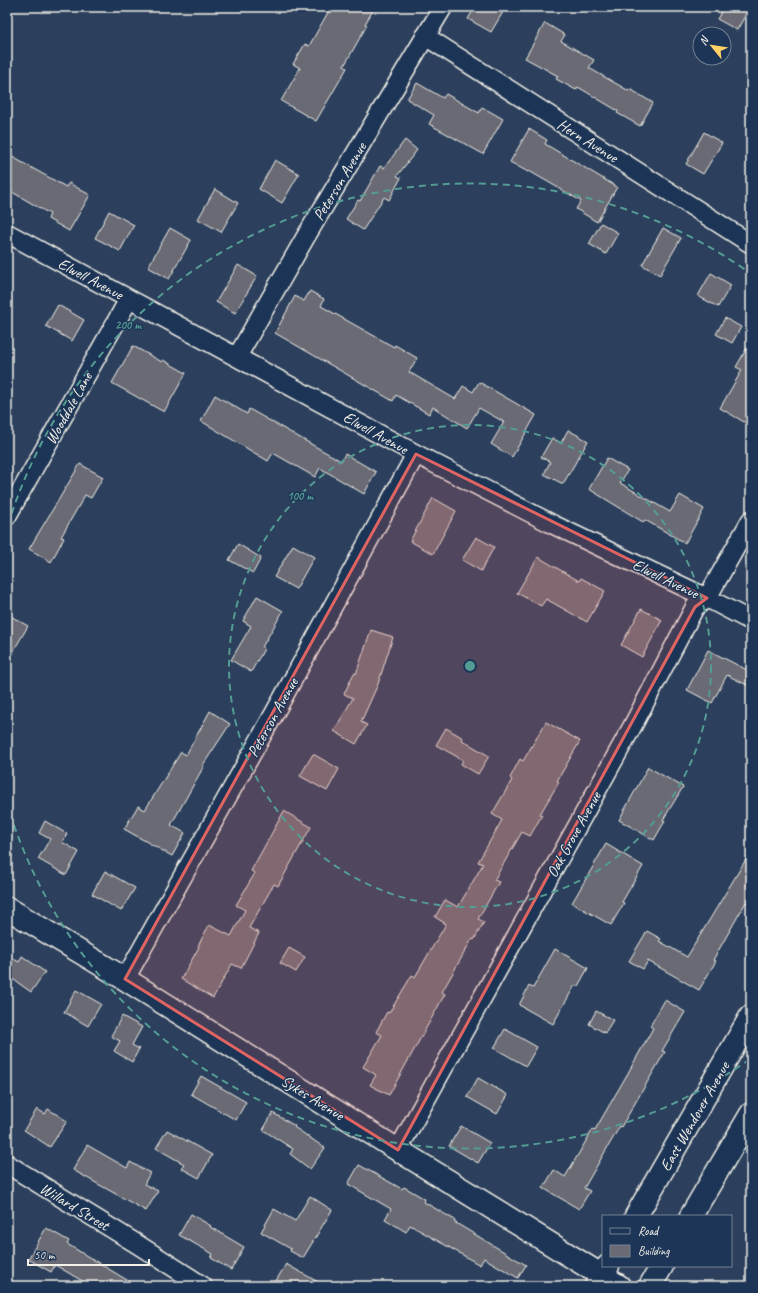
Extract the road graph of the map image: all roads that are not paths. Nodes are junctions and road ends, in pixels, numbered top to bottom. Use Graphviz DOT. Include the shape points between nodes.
graph roads {
  1 [pos="443,7"];
  2 [pos="425,36"];
  3 [pos="7,233"];
  4 [pos="751,244"];
  5 [pos="129,299"];
  6 [pos="237,357"];
  7 [pos="416,454"];
  8 [pos="7,516"];
  9 [pos="751,520"];
  10 [pos="707,598"];
  11 [pos="751,621"];
  12 [pos="7,908"];
  13 [pos="125,979"];
  14 [pos="751,1016"];
  15 [pos="751,1114"];
  16 [pos="398,1150"];
  17 [pos="7,1164"];
  18 [pos="637,1215"];
  19 [pos="692,1215"];
  20 [pos="661,1267"];
  21 [pos="606,1278"];
  22 [pos="203,1286"];
  23 [pos="650,1286"];
  1 -- 2 [label="street, Peterson Avenue"];
  2 -- 4 [label="street, Hern Avenue"];
  2 -- 6 [label="street, Peterson Avenue"];
  3 -- 5 [label="street, Elwell Avenue"];
  5 -- 6 [label="street, Elwell Avenue"];
  5 -- 8 [label="street, Wooddale Lane"];
  6 -- 7 [label="street, Elwell Avenue"];
  7 -- 10 [label="street, Elwell Avenue" via="554,525"];
  7 -- 13 [label="street, Peterson Avenue"];
  9 -- 10 [label="street, Oak Grove Avenue"];
  10 -- 11 [label="street, Elwell Avenue"];
  10 -- 16 [label="street, Oak Grove Avenue" via="695,607 632,727"];
  12 -- 13 [label="main road, Sykes Avenue"];
  13 -- 16 [label="main road, Sykes Avenue"];
  14 -- 18 [label="main road, East Wendover Avenue"];
  15 -- 19 [label="main road"];
  16 -- 21 [label="main road, Sykes Avenue"];
  17 -- 22 [label="street, Willard Street"];
  20 -- 23 [label="main road"];
}
